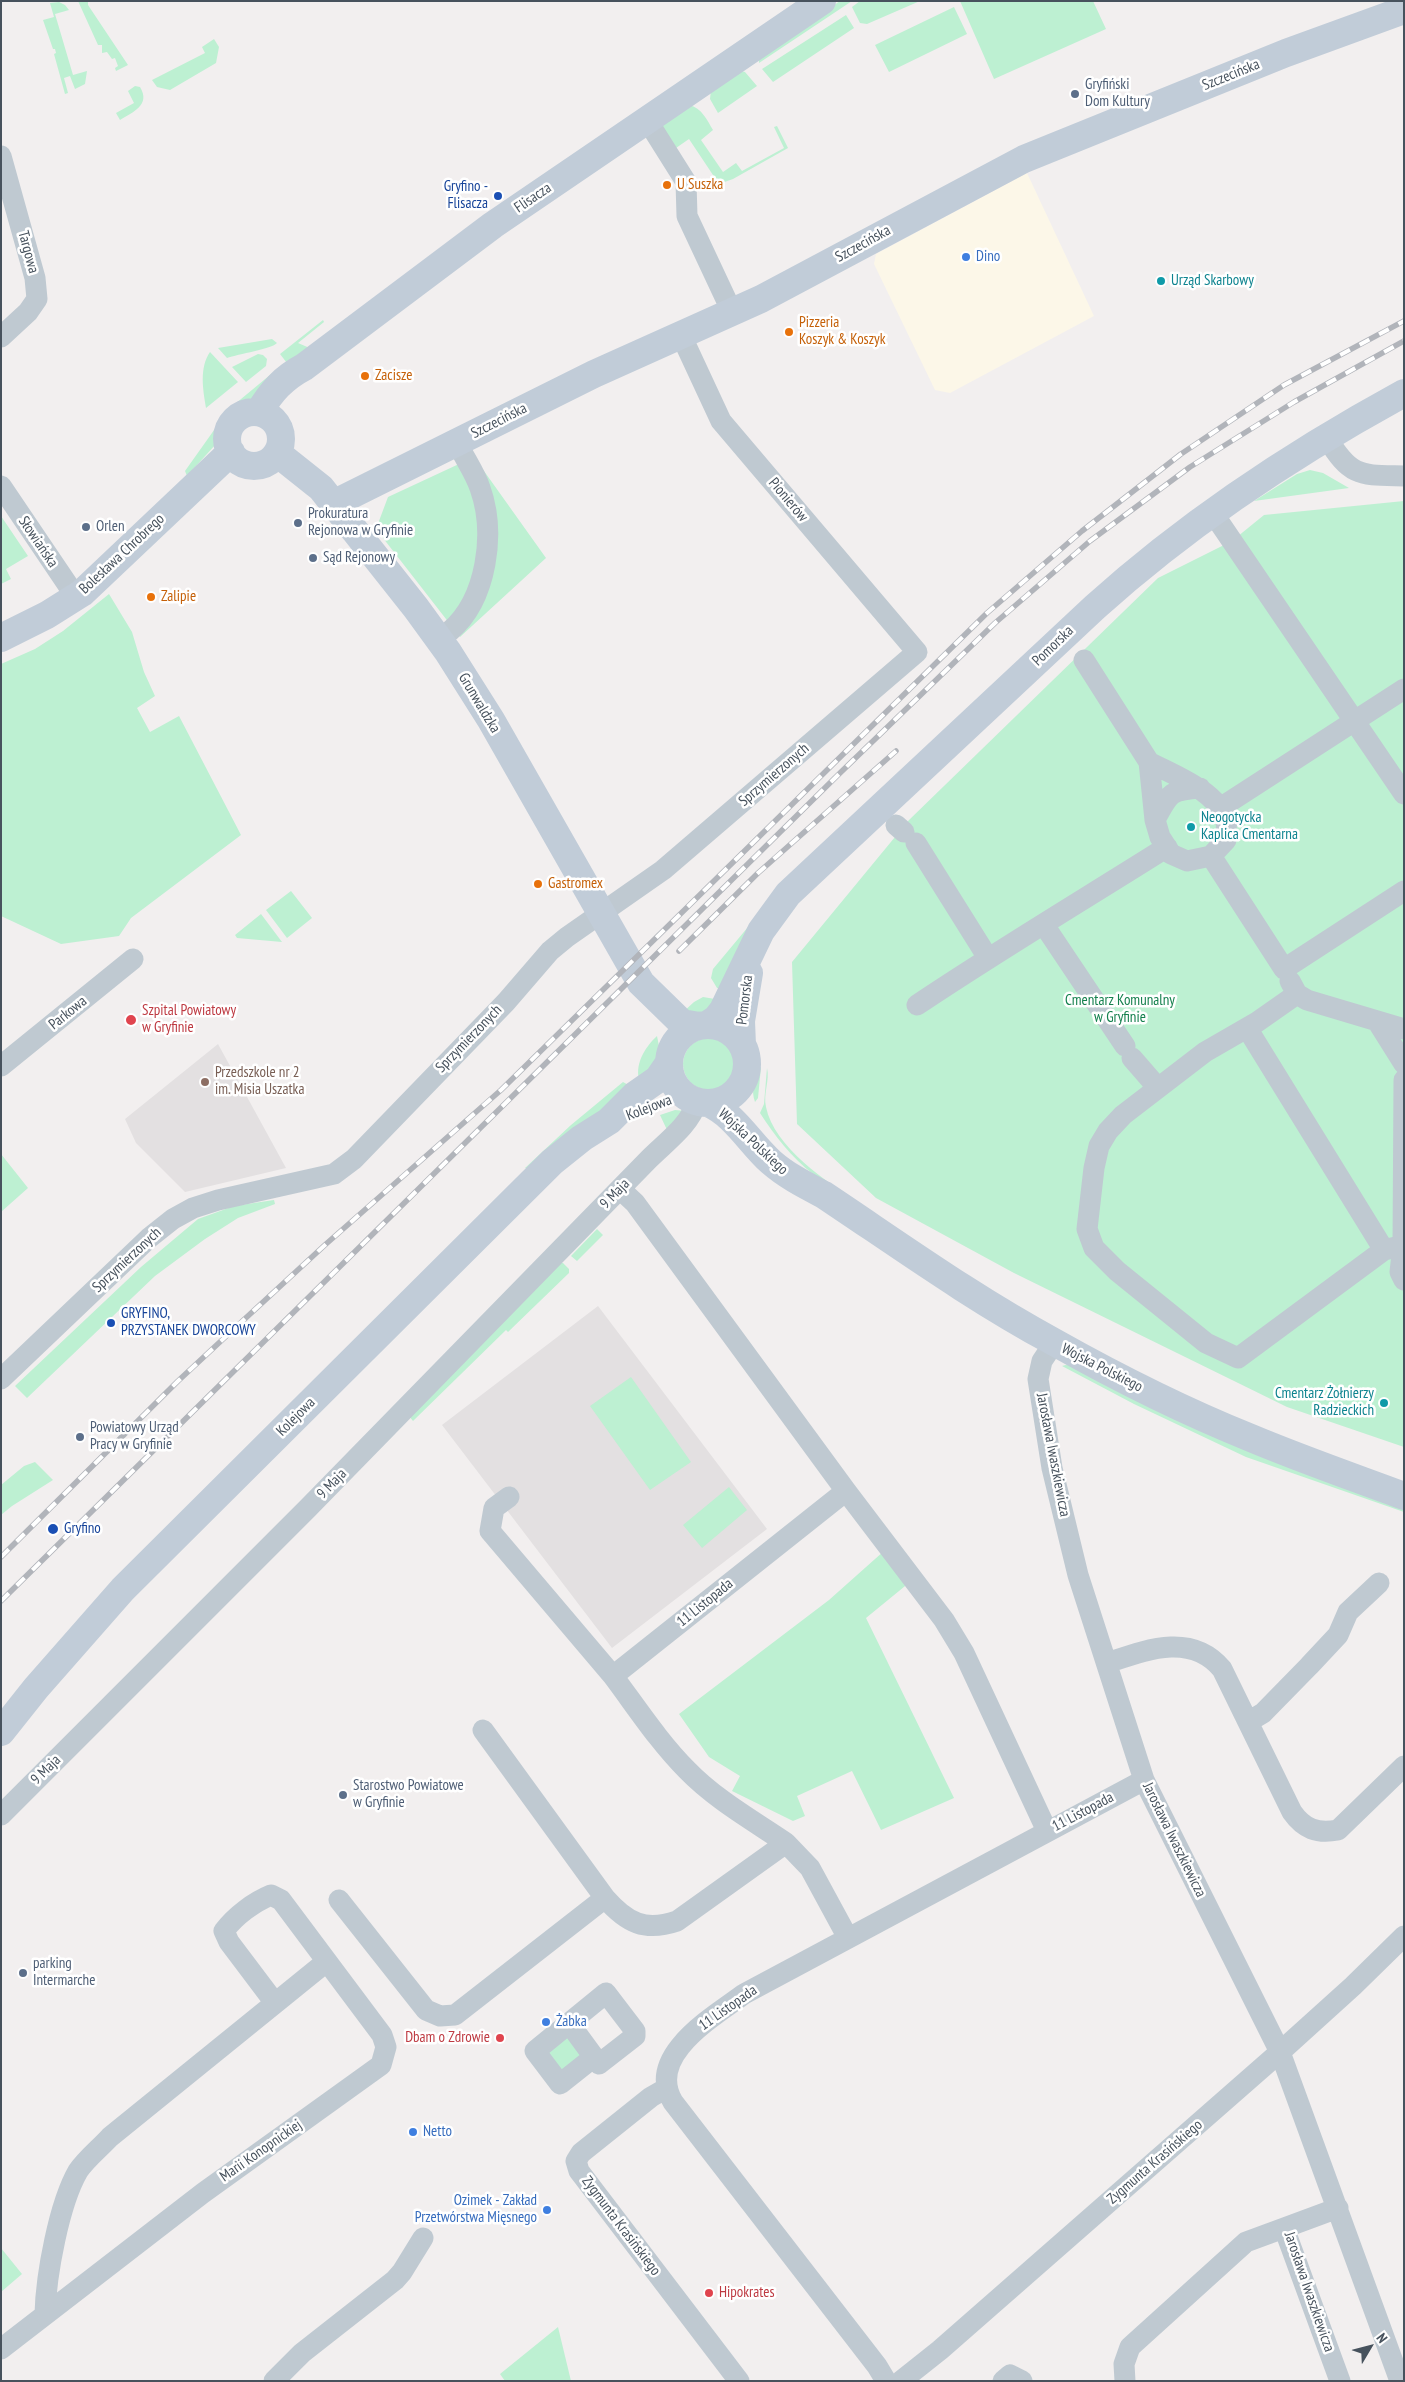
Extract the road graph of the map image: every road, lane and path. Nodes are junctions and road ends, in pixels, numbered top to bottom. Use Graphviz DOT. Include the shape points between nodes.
graph roads {
  1 [pos="822,1"];
  2 [pos="1404,10"];
  3 [pos="647,120"];
  4 [pos="1,156"];
  5 [pos="732,312"];
  6 [pos="681,334"];
  7 [pos="1,336"];
  8 [pos="1404,393"];
  9 [pos="259,412"];
  10 [pos="1327,438"];
  11 [pos="231,452"];
  12 [pos="277,453"];
  13 [pos="463,454"];
  14 [pos="1404,476"];
  15 [pos="1,486"];
  16 [pos="334,504"];
  17 [pos="1219,522"];
  18 [pos="76,597"];
  19 [pos="450,631"];
  20 [pos="1,638"];
  21 [pos="917,652"];
  22 [pos="1084,660"];
  23 [pos="1404,690"];
  24 [pos="1356,722"];
  25 [pos="1149,762"];
  26 [pos="1200,788"];
  27 [pos="1404,794"];
  28 [pos="1220,808"];
  29 [pos="1155,820"];
  30 [pos="905,833"];
  31 [pos="1166,847"];
  32 [pos="1211,856"];
  33 [pos="1404,891"];
  34 [pos="600,914"];
  35 [pos="1044,925"];
  36 [pos="750,954"];
  37 [pos="988,958"];
  38 [pos="133,959"];
  39 [pos="1284,970"];
  40 [pos="641,983"];
  41 [pos="1297,994"];
  42 [pos="917,1005"];
  43 [pos="1377,1021"];
  44 [pos="703,1025"];
  45 [pos="1247,1028"];
  46 [pos="1404,1029"];
  47 [pos="742,1045"];
  48 [pos="669,1058"];
  49 [pos="1404,1064"];
  50 [pos="1,1066"];
  51 [pos="1404,1080"];
  52 [pos="743,1081"];
  53 [pos="1158,1088"];
  54 [pos="698,1101"];
  55 [pos="610,1121"];
  56 [pos="620,1189"];
  57 [pos="824,1195"];
  58 [pos="1397,1247"];
  59 [pos="1404,1280"];
  60 [pos="1054,1342"];
  61 [pos="1,1379"];
  62 [pos="846,1491"];
  63 [pos="1404,1496"];
  64 [pos="510,1497"];
  65 [pos="1380,1583"];
  66 [pos="1107,1663"];
  67 [pos="613,1676"];
  68 [pos="1248,1722"];
  69 [pos="483,1730"];
  70 [pos="1,1732"];
  71 [pos="1404,1766"];
  72 [pos="1144,1780"];
  73 [pos="1,1815"];
  74 [pos="1047,1831"];
  75 [pos="786,1843"];
  76 [pos="605,1898"];
  77 [pos="339,1900"];
  78 [pos="1404,1936"];
  79 [pos="848,1938"];
  80 [pos="326,1962"];
  81 [pos="275,2003"];
  82 [pos="569,2023"];
  83 [pos="1280,2052"];
  84 [pos="594,2057"];
  85 [pos="666,2089"];
  86 [pos="1338,2208"];
  87 [pos="1284,2228"];
  88 [pos="423,2238"];
  89 [pos="45,2314"];
  90 [pos="1,2349"];
  91 [pos="274,2381"];
  92 [pos="739,2381"];
  93 [pos="886,2381"];
  94 [pos="901,2381"];
  95 [pos="1002,2381"];
  96 [pos="1022,2381"];
  97 [pos="1125,2381"];
  98 [pos="1340,2381"];
  99 [pos="1400,2381"];
  1 -- 3 [label="street, Flisacza"];
  2 -- 5 [label="street, Szczecińska" via="1286,53 1024,159"];
  3 -- 5 [label="street" via="681,170 688,192 687,216"];
  3 -- 9 [label="street, Flisacza" via="460,249 283,380"];
  4 -- 7 [label="street, Targowa" via="35,278 37,299 28,312"];
  5 -- 6 [label="street, Szczecińska"];
  6 -- 16 [label="street, Szczecińska"];
  6 -- 21 [label="street, Pionierów" via="720,421"];
  8 -- 10 [label="street, Pomorska"];
  9 -- 11 [label="street" via="246,413 231,424 227,435"];
  9 -- 12 [label="street" via="278,426 280,444"];
  10 -- 14 [label="street" via="1339,459 1353,470 1365,475"];
  10 -- 36 [label="street, Pomorska" via="1220,506 1116,587 788,894 766,923"];
  11 -- 12 [label="street" via="242,462 254,465 270,460"];
  11 -- 18 [label="street, Bolesława Chrobrego"];
  12 -- 16 [label="street, Grunwaldzka" via="316,484"];
  13 -- 19 [label="street" via="480,488 488,538 472,602"];
  15 -- 18 [label="street, Słowiańska"];
  16 -- 34 [label="street, Grunwaldzka" via="420,613 460,671"];
  17 -- 24 [label="street"];
  18 -- 20 [label="street, Bolesława Chrobrego"];
  21 -- 34 [label="street, Sprzymierzonych" via="663,870"];
  22 -- 25 [label="street"];
  23 -- 24 [label="street"];
  24 -- 27 [label="street"];
  24 -- 28 [label="street"];
  25 -- 26 [label="street"];
  25 -- 29 [label="street"];
  26 -- 28 [label="street"];
  26 -- 29 [label="street" via="1179,790 1167,798"];
  28 -- 32 [label="street" via="1226,822 1226,840"];
  29 -- 31 [label="street"];
  30 -- 37 [label="street"];
  31 -- 32 [label="street" via="1171,854 1187,861"];
  31 -- 35 [label="street"];
  32 -- 39 [label="street"];
  33 -- 39 [label="street"];
  34 -- 40 [label="street, Grunwaldzka"];
  34 -- 61 [label="street, Sprzymierzonych" via="550,951 506,1002 354,1159 334,1174 218,1200 173,1219"];
  35 -- 37 [label="street"];
  35 -- 53 [label="street" via="1128,1052"];
  36 -- 44 [label="street, Pomorska" via="723,1010 716,1019"];
  36 -- 47 [label="street, Pomorska"];
  37 -- 42 [label="street"];
  38 -- 50 [label="street, Parkowa"];
  39 -- 41 [label="street"];
  40 -- 44 [label="street, Grunwaldzka" via="682,1023"];
  40 -- 48 [label="street, Grunwaldzka" via="643,998 664,1031"];
  41 -- 43 [label="street"];
  41 -- 45 [label="street"];
  43 -- 46 [label="street"];
  43 -- 49 [label="street"];
  44 -- 47 [label="street" via="727,1030"];
  44 -- 48 [label="street" via="682,1034"];
  45 -- 53 [label="street" via="1205,1052"];
  45 -- 58 [label="street"];
  47 -- 52 [label="street" via="747,1066"];
  48 -- 54 [label="street" via="674,1084"];
  48 -- 55 [label="street, Kolejowa" via="658,1079 635,1095"];
  51 -- 58 [label="street"];
  52 -- 54 [label="street" via="729,1097"];
  52 -- 57 [label="street, Wojska Polskiego" via="746,1102 766,1133"];
  53 -- 58 [label="street" via="1123,1115 1108,1130 1099,1146 1087,1230 1094,1248 1117,1271 1206,1343 1238,1358"];
  54 -- 55 [label="street, Kolejowa" via="676,1097"];
  54 -- 56 [label="street, 9 Maja" via="676,1134"];
  54 -- 57 [label="street, Wojska Polskiego" via="728,1116 772,1163 793,1179"];
  55 -- 70 [label="street, Kolejowa" via="552,1162 123,1589"];
  56 -- 62 [label="street" via="635,1203"];
  56 -- 73 [label="street, 9 Maja"];
  57 -- 60 [label="street, Wojska Polskiego"];
  58 -- 59 [label="street"];
  60 -- 63 [label="street, Wojska Polskiego" via="1212,1422"];
  60 -- 66 [label="street, Jarosława Iwaszkiewicza" via="1042,1361 1038,1379 1052,1468 1078,1575"];
  62 -- 67 [label="street, 11 Listopada"];
  62 -- 74 [label="street" via="944,1620 964,1653"];
  64 -- 67 [label="street" via="494,1508 490,1531"];
  65 -- 68 [label="street" via="1348,1612 1338,1635 1327,1648 1263,1713"];
  66 -- 68 [label="street" via="1164,1648 1184,1646 1198,1650 1213,1658 1222,1669"];
  66 -- 72 [label="street, Jarosława Iwaszkiewicza"];
  67 -- 75 [label="street" via="687,1771"];
  68 -- 71 [label="street" via="1292,1812 1311,1830 1338,1830"];
  69 -- 76 [label="street"];
  72 -- 74 [label="street, 11 Listopada"];
  72 -- 83 [label="street, Jarosława Iwaszkiewicza"];
  74 -- 79 [label="street, 11 Listopada"];
  75 -- 76 [label="street" via="677,1921 661,1926 646,1927 628,1920"];
  75 -- 79 [label="street" via="810,1868"];
  76 -- 77 [label="street" via="455,2015 440,2016 426,2010"];
  78 -- 83 [label="street, Zygmunta Krasińskiego"];
  79 -- 85 [label="street, 11 Listopada" via="744,1994 698,2028 683,2042 673,2058"];
  80 -- 81 [label="street"];
  80 -- 81 [label="street, Marii Konopnickiej" via="281,1900 271,1895 229,1924 224,1931 229,1942"];
  80 -- 89 [label="street, Marii Konopnickiej" via="382,2035 386,2047 381,2064 203,2193"];
  81 -- 89 [label="street" via="110,2137 80,2169 70,2186 54,2244"];
  82 -- 84 [label="street"];
  82 -- 84 [label="street" via="535,2051 560,2084"];
  82 -- 84 [label="street" via="606,1993 635,2031 635,2036 600,2064"];
  83 -- 86 [label="street, Jarosława Iwaszkiewicza"];
  83 -- 94 [label="street, Zygmunta Krasińskiego"];
  85 -- 92 [label="street, Zygmunta Krasińskiego" via="576,2160 579,2171"];
  85 -- 93 [label="street" via="672,2102"];
  86 -- 87 [label="street, Jarosława Iwaszkiewicza"];
  86 -- 99 [label="street, Jarosława Iwaszkiewicza"];
  87 -- 97 [label="street" via="1246,2242 1130,2347 1124,2364"];
  87 -- 98 [label="street, Jarosława Iwaszkiewicza"];
  88 -- 91 [label="street" via="394,2280 302,2353"];
  89 -- 90 [label="street, Marii Konopnickiej"];
  95 -- 96 [label="street" via="1010,2375"];
}
